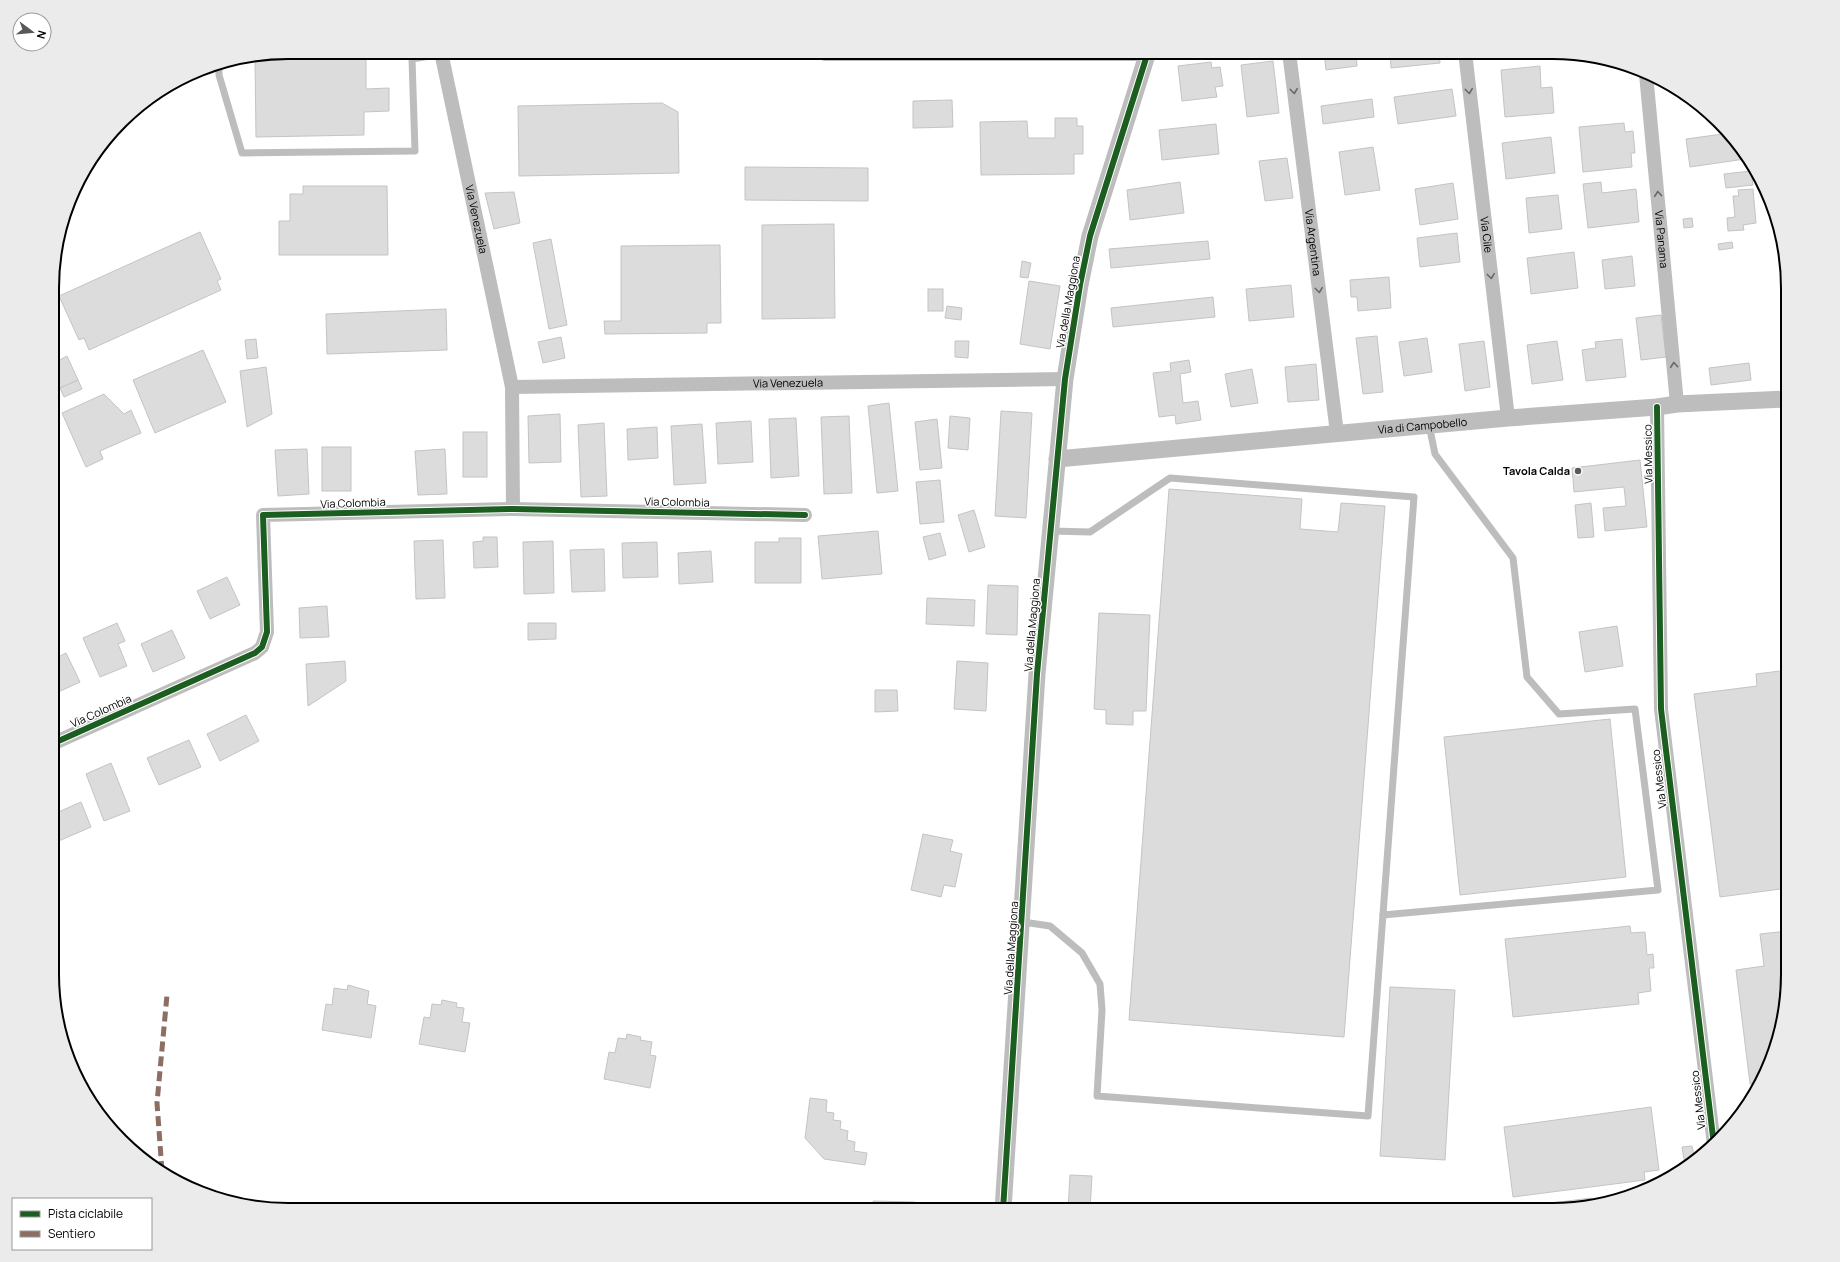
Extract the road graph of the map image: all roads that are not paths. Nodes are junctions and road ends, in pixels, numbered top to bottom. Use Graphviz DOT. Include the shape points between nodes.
graph roads {
  1 [pos="412,59"];
  2 [pos="443,59"];
  3 [pos="1145,59"];
  4 [pos="1290,59"];
  5 [pos="1466,59"];
  6 [pos="219,70"];
  7 [pos="1647,80"];
  8 [pos="1065,379"];
  9 [pos="512,387"];
  10 [pos="1781,399"];
  11 [pos="1677,404"];
  12 [pos="1657,407"];
  13 [pos="1508,418"];
  14 [pos="1429,425"];
  15 [pos="1337,433"];
  16 [pos="1057,459"];
  17 [pos="513,509"];
  18 [pos="805,515"];
  19 [pos="1051,531"];
  20 [pos="59,741"];
  21 [pos="1383,915"];
  22 [pos="1023,922"];
  23 [pos="1713,1137"];
  24 [pos="1003,1203"];
  1 -- 6 [label="lane" via="415,151 242,153"];
  2 -- 9 [label="street, Via Venezuela"];
  3 -- 8 [label="street, Via della Maggiona" via="1090,236"];
  4 -- 15 [label="street, Via Argentina, one-way"];
  5 -- 13 [label="street, Via Cile, one-way"];
  11 -- 7 [label="street, Via Panama, one-way"];
  8 -- 9 [label="street, Via Venezuela"];
  8 -- 16 [label="street, Via della Maggiona"];
  9 -- 17 [label="street, Via Venezuela"];
  10 -- 11 [label="street, Via di Campobello"];
  11 -- 12 [label="street, Via di Campobello"];
  12 -- 13 [label="street, Via di Campobello"];
  12 -- 23 [label="street, Via Messico" via="1663,725"];
  13 -- 14 [label="street, Via di Campobello"];
  14 -- 15 [label="street, Via di Campobello"];
  14 -- 21 [label="lane" via="1435,454 1512,558 1528,677 1559,714 1635,709 1658,890"];
  15 -- 16 [label="street, Via di Campobello"];
  16 -- 19 [label="street, Via della Maggiona"];
  17 -- 18 [label="street, Via Colombia"];
  17 -- 20 [label="street, Via Colombia" via="263,515 267,632 262,647"];
  19 -- 21 [label="lane" via="1090,532 1170,478 1414,497"];
  19 -- 22 [label="street, Via della Maggiona" via="1037,674"];
  21 -- 22 [label="lane" via="1368,1116 1097,1096 1102,1010 1100,984 1082,953 1050,926"];
  22 -- 24 [label="street, Via della Maggiona"];
}
